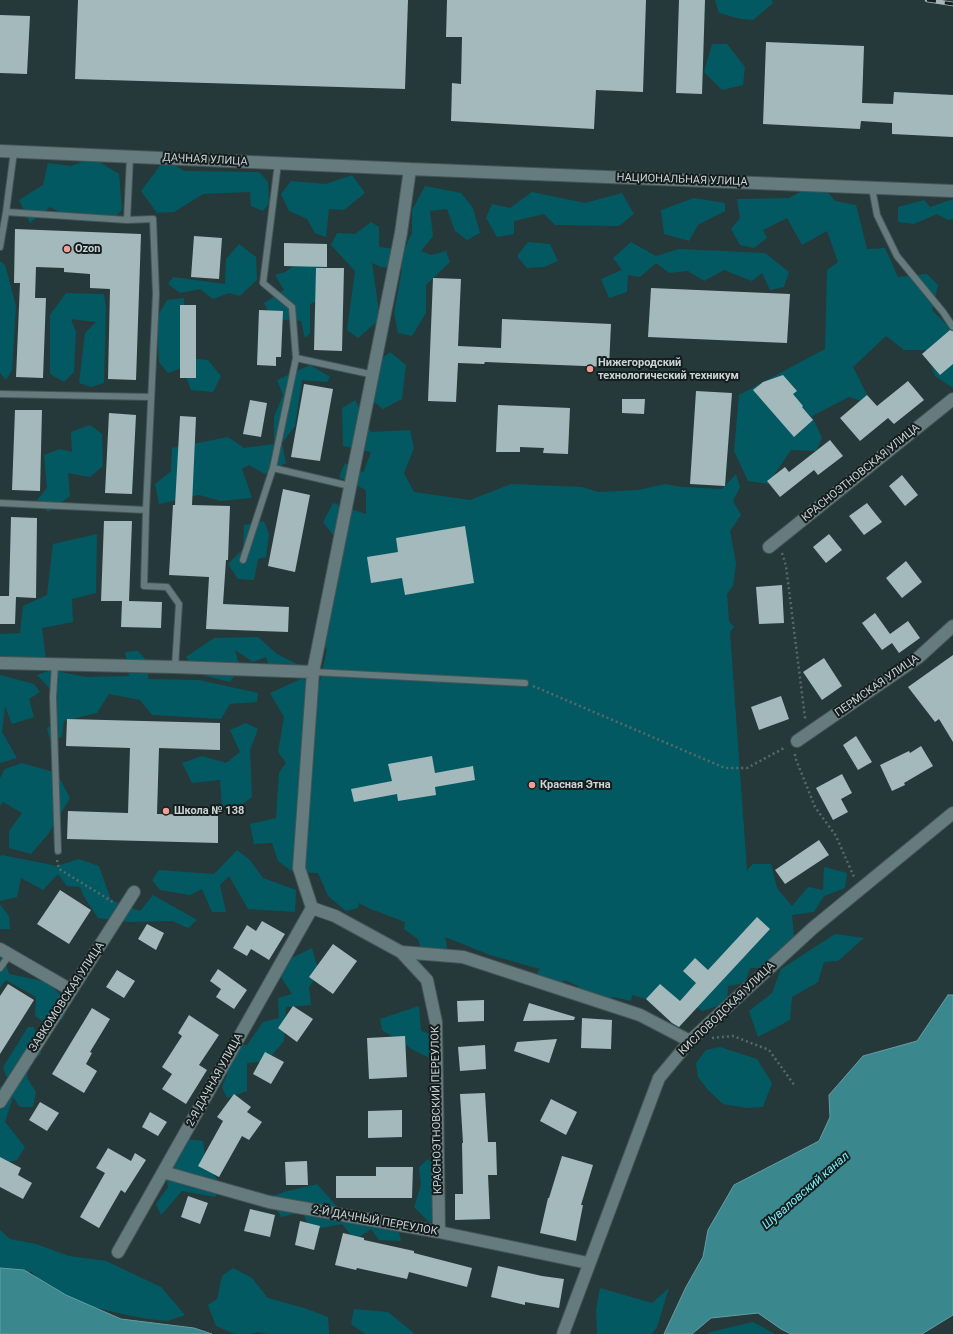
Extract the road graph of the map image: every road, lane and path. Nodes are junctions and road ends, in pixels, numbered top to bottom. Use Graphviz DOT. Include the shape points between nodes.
graph roads {
  1 [pos="0,151"];
  2 [pos="14,151"];
  3 [pos="130,157"];
  4 [pos="278,163"];
  5 [pos="410,169"];
  6 [pos="872,188"];
  7 [pos="953,191"];
  8 [pos="6,212"];
  9 [pos="127,220"];
  10 [pos="0,247"];
  11 [pos="953,327"];
  12 [pos="296,358"];
  13 [pos="374,375"];
  14 [pos="0,394"];
  15 [pos="151,397"];
  16 [pos="953,399"];
  17 [pos="273,468"];
  18 [pos="350,486"];
  19 [pos="0,503"];
  20 [pos="146,510"];
  21 [pos="769,547"];
  22 [pos="243,560"];
  23 [pos="953,626"];
  24 [pos="0,663"];
  25 [pos="55,664"];
  26 [pos="175,667"];
  27 [pos="313,672"];
  28 [pos="525,683"];
  29 [pos="797,741"];
  30 [pos="953,813"];
  31 [pos="58,851"];
  32 [pos="134,892"];
  33 [pos="312,908"];
  34 [pos="124,909"];
  35 [pos="5,951"];
  36 [pos="401,952"];
  37 [pos="0,968"];
  38 [pos="72,990"];
  39 [pos="712,1038"];
  40 [pos="690,1040"];
  41 [pos="795,1086"];
  42 [pos="0,1102"];
  43 [pos="163,1172"];
  44 [pos="439,1232"];
  45 [pos="118,1252"];
  46 [pos="588,1263"];
  47 [pos="563,1334"];
  1 -- 2 [label="street, ДАЧНАЯ УЛИЦА"];
  2 -- 3 [label="street, ДАЧНАЯ УЛИЦА"];
  2 -- 8 [label="lane"];
  3 -- 4 [label="street, ДАЧНАЯ УЛИЦА"];
  3 -- 9 [label="lane"];
  4 -- 5 [label="street, ДАЧНАЯ УЛИЦА"];
  4 -- 12 [label="lane" via="263,283 292,307"];
  5 -- 6 [label="street, НАЦИОНАЛЬНАЯ УЛИЦА"];
  5 -- 13 [label="street" via="401,234"];
  6 -- 7 [label="street, НАЦИОНАЛЬНАЯ УЛИЦА"];
  6 -- 11 [label="lane" via="877,215 897,256"];
  8 -- 9 [label="lane"];
  8 -- 10 [label="lane"];
  9 -- 15 [label="lane" via="153,219 156,294"];
  12 -- 13 [label="lane"];
  12 -- 17 [label="lane"];
  13 -- 18 [label="street"];
  14 -- 15 [label="lane"];
  15 -- 20 [label="lane"];
  16 -- 21 [label="street, КРАСНОЭТНОВСКАЯ УЛИЦА"];
  17 -- 18 [label="lane"];
  17 -- 22 [label="lane"];
  18 -- 27 [label="street"];
  19 -- 20 [label="lane"];
  20 -- 26 [label="lane" via="144,586 167,587 179,604"];
  23 -- 29 [label="street, ПЕРМСКАЯ УЛИЦА" via="919,657"];
  24 -- 25 [label="street"];
  25 -- 26 [label="street"];
  25 -- 31 [label="lane" via="53,698"];
  26 -- 27 [label="street"];
  27 -- 28 [label="lane"];
  27 -- 33 [label="street" via="299,868"];
  28 -- 29 [label="path" via="725,768 747,768"];
  30 -- 40 [label="street, КИСЛОВОДСКАЯ УЛИЦА" via="813,928"];
  31 -- 34 [label="path" via="59,869"];
  32 -- 34 [label="street, ЗАВКОМОВСКАЯ УЛИЦА"];
  33 -- 36 [label="street" via="335,916"];
  33 -- 43 [label="street, 2-Я ДАЧНАЯ УЛИЦА"];
  34 -- 38 [label="street, ЗАВКОМОВСКАЯ УЛИЦА"];
  35 -- 37 [label="lane"];
  35 -- 38 [label="street"];
  36 -- 40 [label="street" via="463,957 640,1015"];
  36 -- 44 [label="street, КРАСНОЭТНОВСКИЙ ПЕРЕУЛОК" via="427,980 436,1022"];
  38 -- 42 [label="street, ЗАВКОМОВСКАЯ УЛИЦА"];
  39 -- 41 [label="path" via="733,1036 769,1050"];
  40 -- 46 [label="street, КИСЛОВОДСКАЯ УЛИЦА" via="658,1078"];
  43 -- 44 [label="street, 2-Й ДАЧНЫЙ ПЕРЕУЛОК" via="269,1202"];
  43 -- 45 [label="street, 2-Я ДАЧНАЯ УЛИЦА"];
  44 -- 46 [label="street, 2-Й ДАЧНЫЙ ПЕРЕУЛОК"];
  46 -- 47 [label="street, КИСЛОВОДСКАЯ УЛИЦА"];
}
